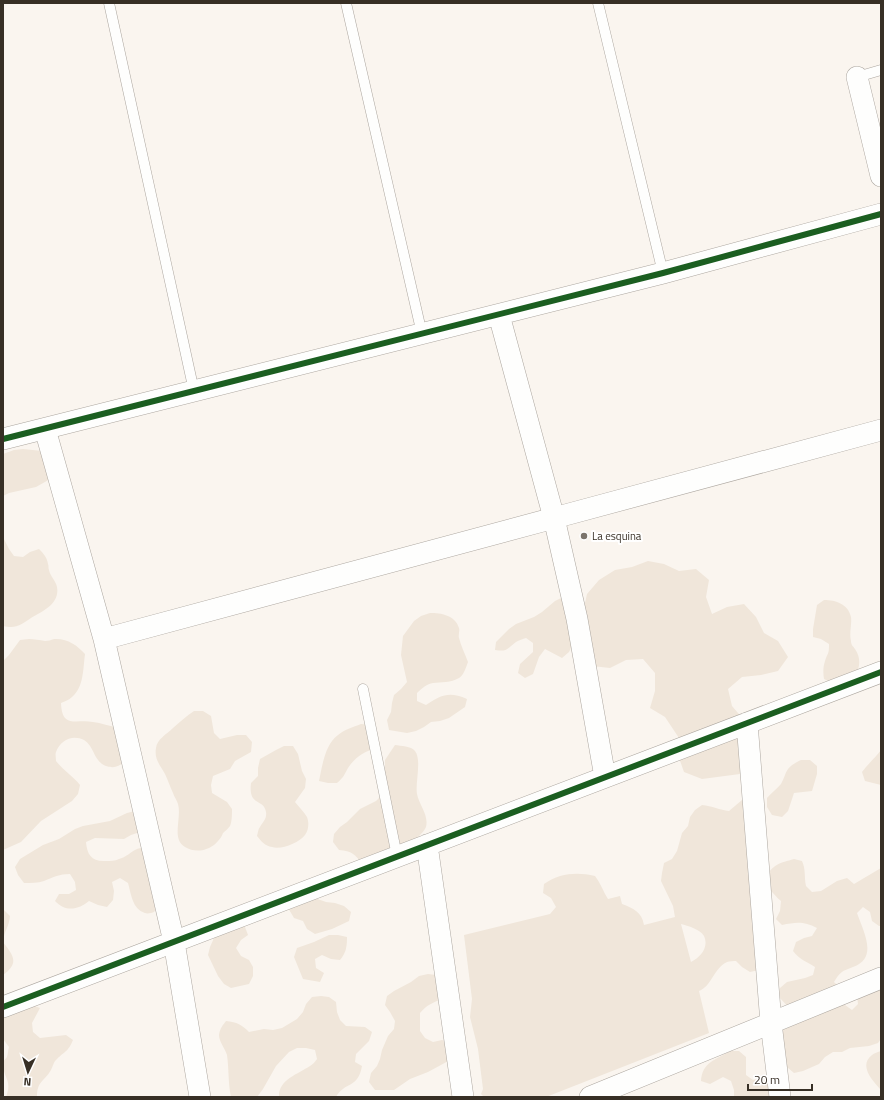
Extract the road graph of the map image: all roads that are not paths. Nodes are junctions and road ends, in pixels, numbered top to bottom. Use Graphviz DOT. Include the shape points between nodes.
graph roads {
  1 [pos="109,3"];
  2 [pos="346,3"];
  3 [pos="598,3"];
  4 [pos="881,70"];
  5 [pos="857,77"];
  6 [pos="881,176"];
  7 [pos="881,214"];
  8 [pos="663,273"];
  9 [pos="499,315"];
  10 [pos="422,334"];
  11 [pos="194,391"];
  12 [pos="45,429"];
  13 [pos="881,430"];
  14 [pos="3,440"];
  15 [pos="554,518"];
  16 [pos="104,639"];
  17 [pos="881,672"];
  18 [pos="363,690"];
  19 [pos="747,723"];
  20 [pos="605,777"];
  21 [pos="427,845"];
  22 [pos="398,856"];
  23 [pos="174,942"];
  24 [pos="881,978"];
  25 [pos="3,1007"];
  26 [pos="771,1023"];
  27 [pos="200,1097"];
  28 [pos="463,1097"];
  29 [pos="590,1097"];
  30 [pos="780,1097"];
  1 -- 11 [label="lane"];
  2 -- 10 [label="lane"];
  3 -- 8 [label="lane"];
  4 -- 5 [label="lane"];
  5 -- 6 [label="street"];
  7 -- 8 [label="street"];
  8 -- 9 [label="street"];
  9 -- 10 [label="street"];
  9 -- 15 [label="street"];
  10 -- 11 [label="street"];
  11 -- 12 [label="street"];
  12 -- 14 [label="street"];
  12 -- 16 [label="street"];
  13 -- 15 [label="street"];
  15 -- 16 [label="street"];
  15 -- 20 [label="street" via="577,620"];
  16 -- 23 [label="street"];
  17 -- 19 [label="street"];
  18 -- 22 [label="lane"];
  19 -- 20 [label="street"];
  19 -- 26 [label="street"];
  20 -- 21 [label="street"];
  21 -- 22 [label="street"];
  21 -- 28 [label="street"];
  22 -- 23 [label="street"];
  23 -- 25 [label="street"];
  23 -- 27 [label="street"];
  24 -- 26 [label="street"];
  26 -- 29 [label="street"];
  26 -- 30 [label="street"];
}
